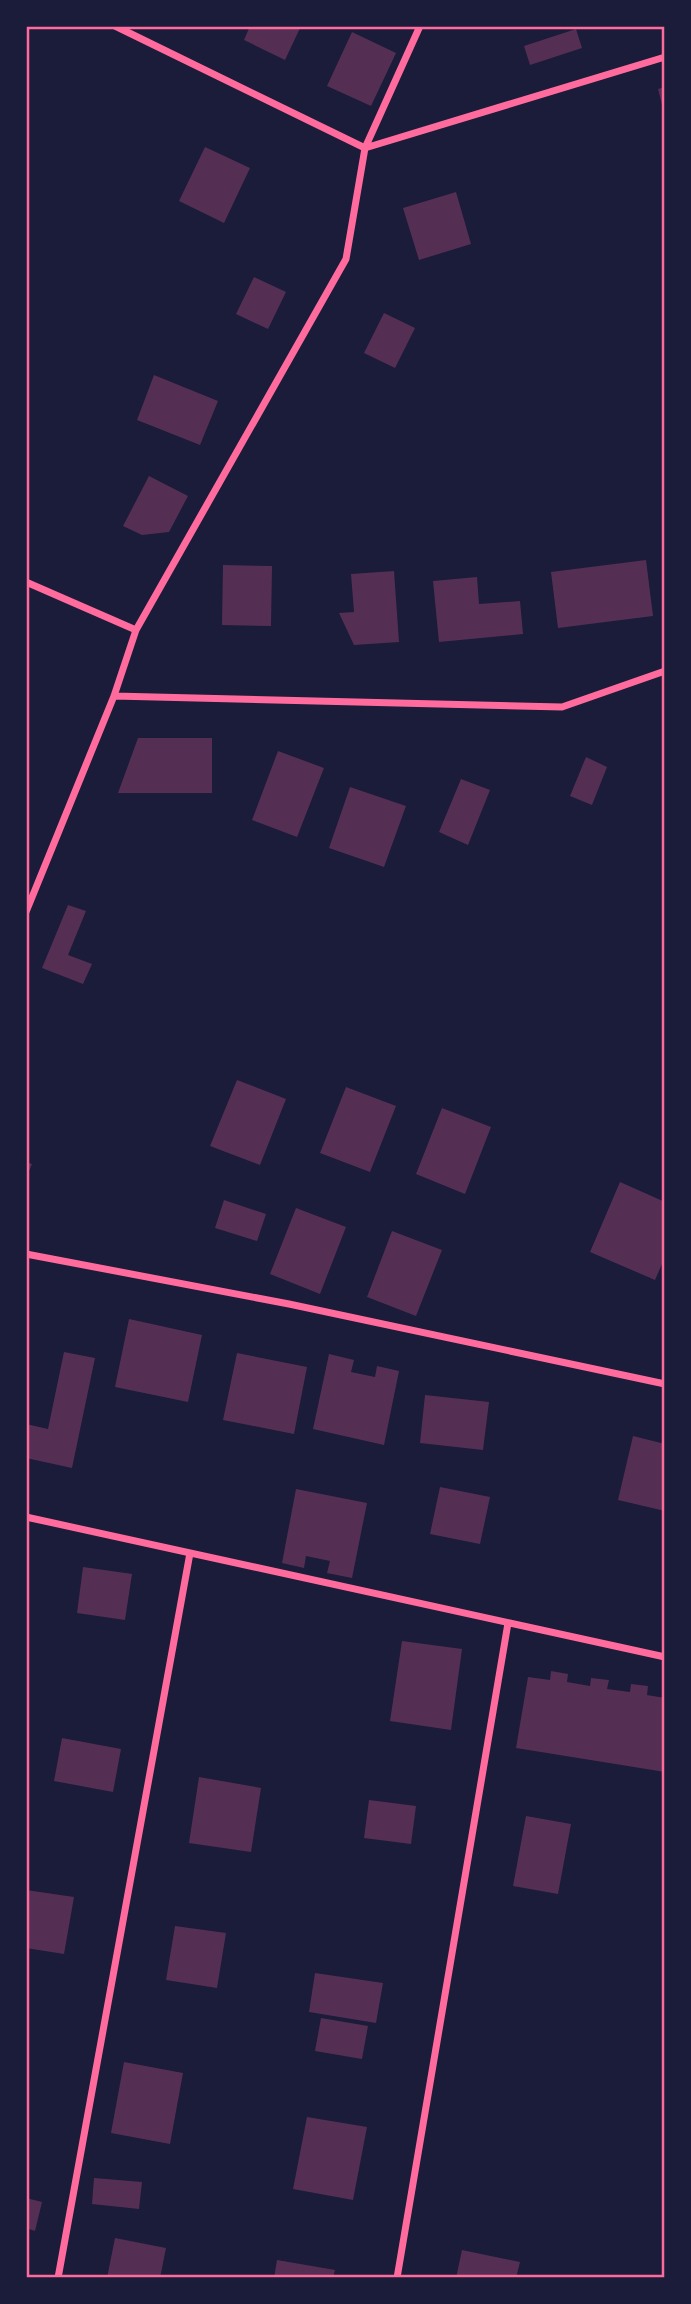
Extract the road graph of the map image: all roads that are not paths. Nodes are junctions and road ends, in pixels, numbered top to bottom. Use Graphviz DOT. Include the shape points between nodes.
graph roads {
  1 [pos="115,26"];
  2 [pos="420,26"];
  3 [pos="665,57"];
  4 [pos="365,148"];
  5 [pos="26,582"];
  6 [pos="136,631"];
  7 [pos="665,671"];
  8 [pos="114,696"];
  9 [pos="26,912"];
  10 [pos="26,1254"];
  11 [pos="665,1384"];
  12 [pos="26,1517"];
  13 [pos="190,1553"];
  14 [pos="508,1623"];
  15 [pos="665,1657"];
  16 [pos="58,2278"];
  17 [pos="397,2278"];
  1 -- 4 [label="street"];
  2 -- 4 [label="street"];
  3 -- 4 [label="street"];
  4 -- 6 [label="street" via="346,259"];
  5 -- 6 [label="street"];
  6 -- 8 [label="street"];
  7 -- 8 [label="street" via="562,707"];
  8 -- 9 [label="street"];
  10 -- 11 [label="street"];
  12 -- 13 [label="street"];
  13 -- 14 [label="street"];
  13 -- 16 [label="street"];
  14 -- 15 [label="street"];
  14 -- 17 [label="street"];
}
